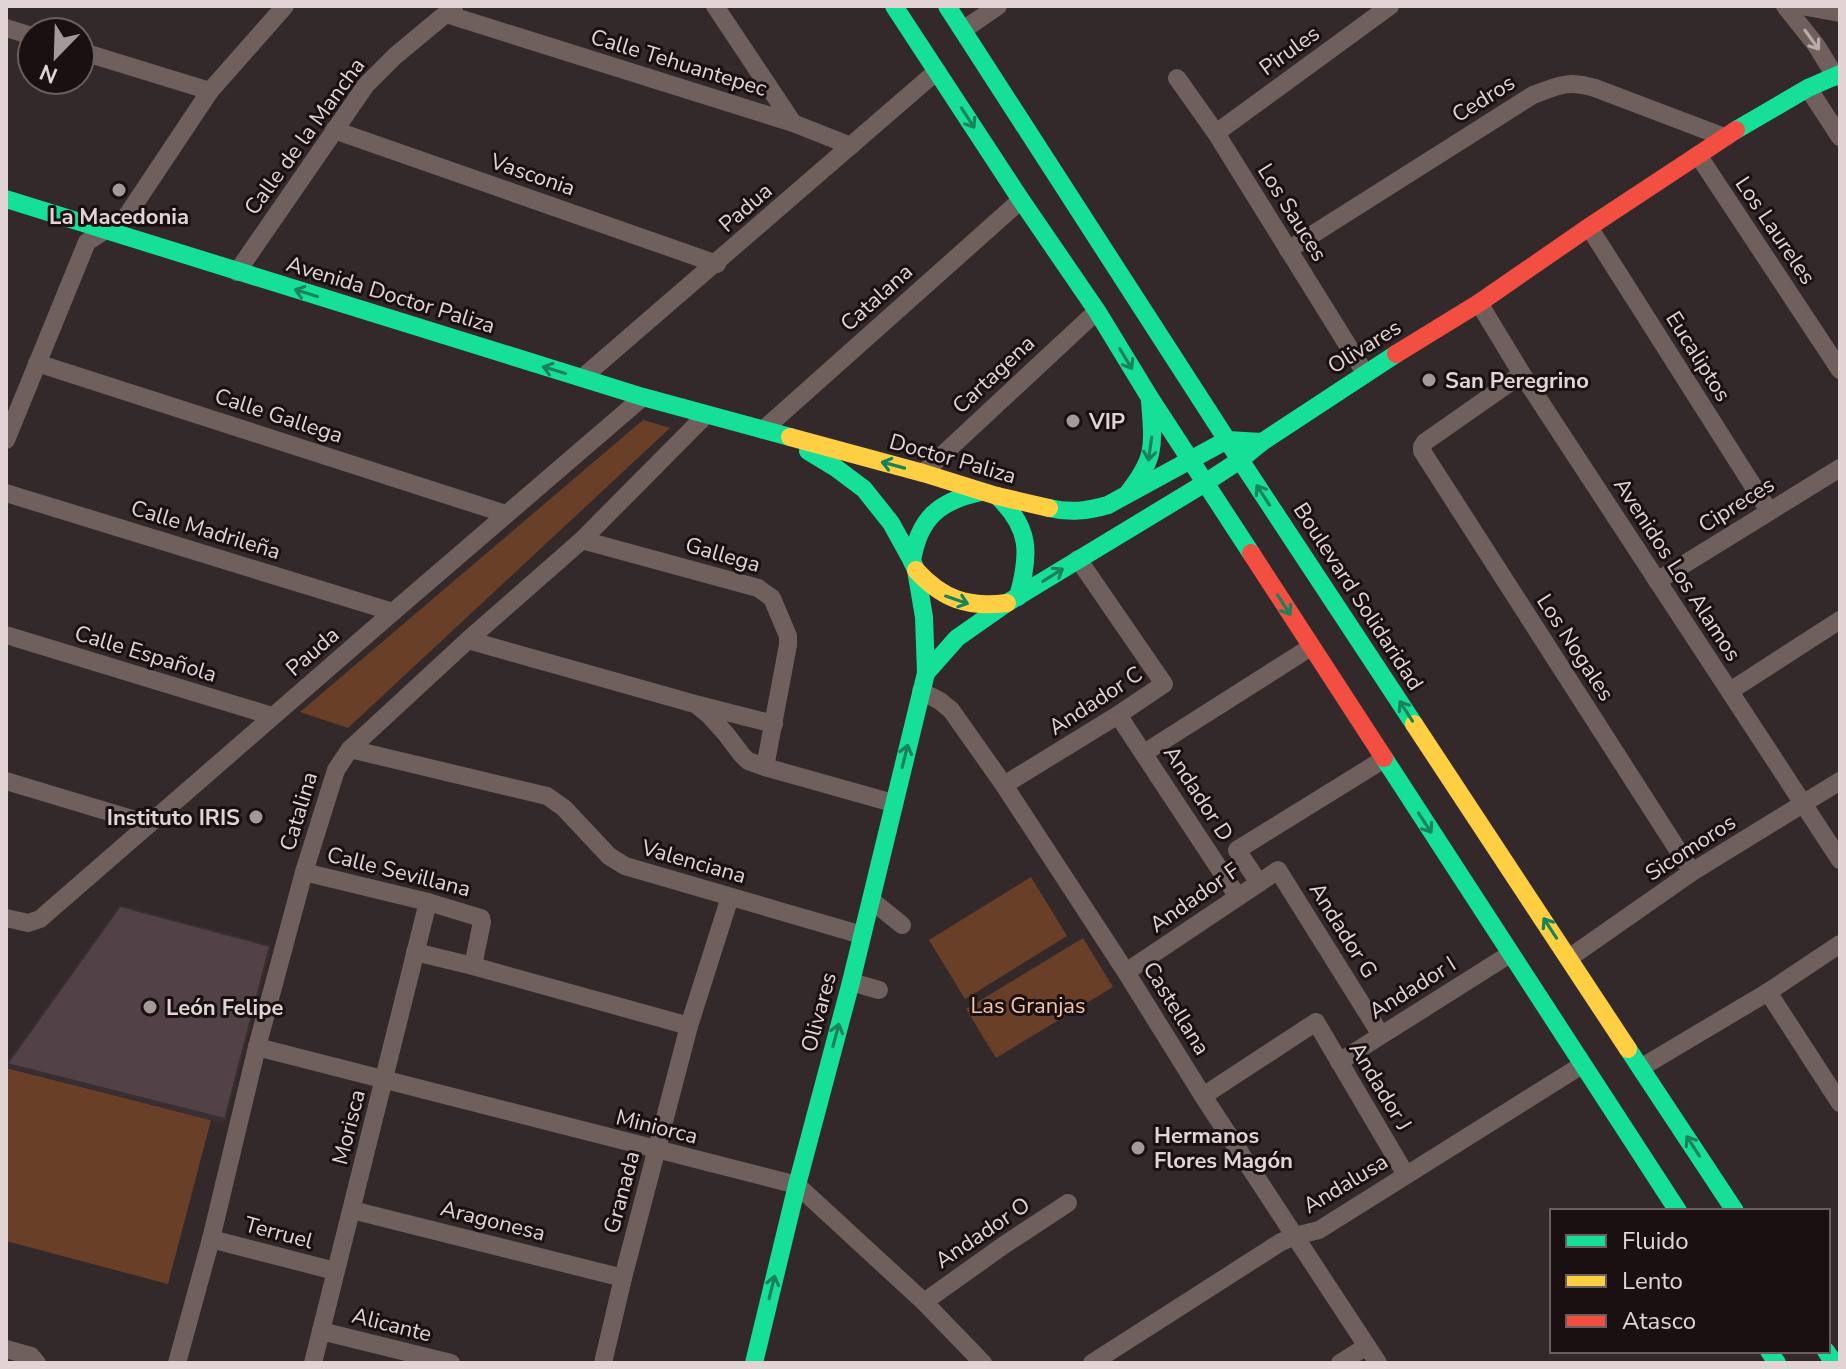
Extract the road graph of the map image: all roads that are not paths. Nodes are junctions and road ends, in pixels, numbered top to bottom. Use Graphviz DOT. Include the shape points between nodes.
graph roads {
  1 [pos="285,6"];
  2 [pos="715,6"];
  3 [pos="894,6"];
  4 [pos="947,6"];
  5 [pos="998,6"];
  6 [pos="1390,6"];
  7 [pos="1785,6"];
  8 [pos="1801,6"];
  9 [pos="451,10"];
  10 [pos="1840,13"];
  11 [pos="963,30"];
  12 [pos="96,56"];
  13 [pos="937,71"];
  14 [pos="1838,76"];
  15 [pos="1177,78"];
  16 [pos="1808,88"];
  17 [pos="210,91"];
  18 [pos="793,123"];
  19 [pos="334,130"];
  20 [pos="1216,133"];
  21 [pos="1724,137"];
  22 [pos="1840,137"];
  23 [pos="851,146"];
  24 [pos="1698,155"];
  25 [pos="6,199"];
  26 [pos="1021,200"];
  27 [pos="1589,227"];
  28 [pos="105,230"];
  29 [pos="1288,250"];
  30 [pos="717,264"];
  31 [pos="237,272"];
  32 [pos="1479,303"];
  33 [pos="1097,311"];
  34 [pos="37,363"];
  35 [pos="1840,370"];
  36 [pos="1365,373"];
  37 [pos="1522,374"];
  38 [pos="582,378"];
  39 [pos="643,397"];
  40 [pos="1150,398"];
  41 [pos="706,415"];
  42 [pos="772,432"];
  43 [pos="6,440"];
  44 [pos="1227,440"];
  45 [pos="1262,442"];
  46 [pos="1190,459"];
  47 [pos="1240,460"];
  48 [pos="1840,468"];
  49 [pos="923,473"];
  50 [pos="1205,483"];
  51 [pos="6,493"];
  52 [pos="1128,493"];
  53 [pos="989,494"];
  54 [pos="1769,511"];
  55 [pos="506,514"];
  56 [pos="582,540"];
  57 [pos="1078,559"];
  58 [pos="914,566"];
  59 [pos="1657,581"];
  60 [pos="1012,600"];
  61 [pos="393,612"];
  62 [pos="1840,620"];
  63 [pos="6,635"];
  64 [pos="468,640"];
  65 [pos="1311,647"];
  66 [pos="926,673"];
  67 [pos="921,691"];
  68 [pos="1730,691"];
  69 [pos="695,704"];
  70 [pos="1118,715"];
  71 [pos="272,716"];
  72 [pos="774,724"];
  73 [pos="350,749"];
  74 [pos="1144,753"];
  75 [pos="1384,759"];
  76 [pos="765,767"];
  77 [pos="6,781"];
  78 [pos="1840,781"];
  79 [pos="1004,785"];
  80 [pos="893,803"];
  81 [pos="1805,804"];
  82 [pos="149,824"];
  83 [pos="1840,860"];
  84 [pos="304,872"];
  85 [pos="1692,872"];
  86 [pos="1259,883"];
  87 [pos="730,897"];
  88 [pos="1238,897"];
  89 [pos="871,900"];
  90 [pos="428,902"];
  91 [pos="6,918"];
  92 [pos="902,925"];
  93 [pos="862,935"];
  94 [pos="1840,944"];
  95 [pos="415,952"];
  96 [pos="1510,954"];
  97 [pos="1569,958"];
  98 [pos="473,966"];
  99 [pos="1126,972"];
  100 [pos="851,982"];
  101 [pos="879,990"];
  102 [pos="1768,992"];
  103 [pos="689,1026"];
  104 [pos="1381,1035"];
  105 [pos="257,1047"];
  106 [pos="1339,1062"];
  107 [pos="1582,1065"];
  108 [pos="1642,1067"];
  109 [pos="385,1079"];
  110 [pos="1203,1096"];
  111 [pos="1840,1103"];
  112 [pos="657,1150"];
  113 [pos="1406,1175"];
  114 [pos="797,1185"];
  115 [pos="1068,1203"];
  116 [pos="1677,1209"];
  117 [pos="1734,1209"];
  118 [pos="352,1210"];
  119 [pos="1295,1236"];
  120 [pos="211,1239"];
  121 [pos="335,1271"];
  122 [pos="623,1278"];
  123 [pos="924,1302"];
  124 [pos="321,1331"];
  125 [pos="1367,1346"];
  126 [pos="6,1349"];
  127 [pos="37,1363"];
  128 [pos="177,1363"];
  129 [pos="313,1363"];
  130 [pos="451,1363"];
  131 [pos="603,1363"];
  132 [pos="754,1363"];
  133 [pos="983,1363"];
  134 [pos="1092,1363"];
  135 [pos="1340,1363"];
  136 [pos="1378,1363"];
  1 -- 17 [label="street"];
  2 -- 18 [label="street"];
  3 -- 13 [label="main road"];
  4 -- 11 [label="main road, Boulevard Solidaridad"];
  5 -- 11 [label="street"];
  6 -- 20 [label="street, Pirules"];
  7 -- 14 [label="street, one-way"];
  8 -- 10 [label="street"];
  9 -- 18 [label="street, Calle Tehuantepec"];
  9 -- 19 [label="street, Calle de la Mancha" via="380,70"];
  11 -- 44 [label="main road, Boulevard Solidaridad"];
  12 -- 17 [label="street"];
  13 -- 23 [label="street, Padua"];
  13 -- 26 [label="main road, one-way"];
  14 -- 16 [label="main road, Olivares"];
  15 -- 20 [label="street, Los Sauces"];
  16 -- 21 [label="main road, Olivares"];
  16 -- 22 [label="street"];
  17 -- 28 [label="street" via="126,217"];
  18 -- 23 [label="street, Calle Tehuantepec"];
  19 -- 30 [label="street, Vasconia"];
  19 -- 31 [label="street, Calle de la Mancha"];
  20 -- 29 [label="street, Los Sauces"];
  21 -- 24 [label="main road, Olivares"];
  21 -- 29 [label="street, Cedros" via="1595,88 1558,86 1533,95"];
  23 -- 30 [label="street, Padua"];
  24 -- 27 [label="main road, Olivares"];
  24 -- 35 [label="street, Los Laureles"];
  25 -- 28 [label="main road, Avenida Doctor Paliza"];
  26 -- 33 [label="main road"];
  26 -- 42 [label="street, Catalana"];
  27 -- 32 [label="main road, Olivares"];
  27 -- 54 [label="street, Eucaliptos"];
  28 -- 31 [label="main road, Avenida Doctor Paliza"];
  28 -- 34 [label="street" via="87,242"];
  29 -- 36 [label="street, Los Sauces"];
  30 -- 38 [label="street, Padua"];
  38 -- 31 [label="main road, Avenida Doctor Paliza, one-way"];
  32 -- 36 [label="main road, Olivares"];
  32 -- 37 [label="street, Avenidos Los Alamos"];
  33 -- 40 [label="main road, one-way"];
  33 -- 49 [label="street, Cartagena"];
  34 -- 43 [label="street"];
  34 -- 55 [label="street, Calle Gallega"];
  36 -- 45 [label="main road, Olivares"];
  37 -- 59 [label="street, Avenidos Los Alamos"];
  37 -- 85 [label="street, Los Nogales" via="1425,442 1422,451"];
  38 -- 39 [label="main road, Avenida Doctor Paliza"];
  39 -- 41 [label="main road, Avenida Doctor Paliza"];
  39 -- 55 [label="street, Pauda"];
  40 -- 46 [label="main road"];
  40 -- 52 [label="main road, one-way" via="1151,456"];
  41 -- 42 [label="main road, Avenida Doctor Paliza"];
  41 -- 56 [label="street, Catalina"];
  49 -- 42 [label="main road, Doctor Paliza, one-way"];
  42 -- 58 [label="main road, Olivares" via="864,489 891,523"];
  44 -- 45 [label="main road"];
  44 -- 46 [label="main road, Doctor Paliza"];
  44 -- 47 [label="main road, Boulevard Solidaridad"];
  45 -- 47 [label="main road, Olivares"];
  46 -- 50 [label="main road"];
  46 -- 52 [label="main road, Doctor Paliza"];
  47 -- 50 [label="main road, Olivares"];
  97 -- 47 [label="main road, Boulevard Solidaridad, one-way"];
  48 -- 54 [label="street, Cipreces"];
  49 -- 53 [label="main road, Doctor Paliza"];
  50 -- 57 [label="main road, Olivares"];
  50 -- 65 [label="main road, one-way"];
  51 -- 61 [label="street, Calle Madrileña"];
  52 -- 53 [label="main road, Doctor Paliza" via="1108,505 1073,512"];
  53 -- 58 [label="main road" via="948,500 934,511 913,548"];
  53 -- 60 [label="main road" via="1014,512 1024,536 1025,568"];
  54 -- 59 [label="street, Cipreces"];
  55 -- 61 [label="street, Pauda"];
  56 -- 64 [label="street, Catalina"];
  56 -- 72 [label="street, Gallega" via="758,588 772,598 788,636"];
  60 -- 57 [label="main road, Olivares, one-way"];
  57 -- 70 [label="street, Andador C" via="1164,684"];
  58 -- 60 [label="main road, one-way" via="950,599 982,606"];
  58 -- 66 [label="main road, Olivares" via="924,617"];
  59 -- 68 [label="street, Avenidos Los Alamos"];
  60 -- 66 [label="main road, Olivares" via="957,638"];
  61 -- 71 [label="street, Pauda"];
  62 -- 68 [label="street"];
  63 -- 71 [label="street, Calle Española"];
  64 -- 69 [label="street"];
  64 -- 73 [label="street, Catalina"];
  65 -- 74 [label="street"];
  65 -- 75 [label="main road"];
  66 -- 67 [label="main road, Olivares"];
  67 -- 79 [label="street, Castellana" via="951,710"];
  80 -- 67 [label="main road, Olivares, one-way"];
  68 -- 81 [label="street, Avenidos Los Alamos"];
  69 -- 72 [label="street"];
  69 -- 76 [label="street" via="748,761"];
  70 -- 74 [label="street, Andador D"];
  70 -- 79 [label="street, Andador C"];
  71 -- 82 [label="street, Pauda"];
  72 -- 76 [label="street, Gallega"];
  73 -- 84 [label="street, Catalina" via="336,770"];
  73 -- 87 [label="street, Valenciana" via="547,796 625,866"];
  74 -- 88 [label="street, Andador D"];
  75 -- 86 [label="street, Andador F" via="1237,850"];
  75 -- 96 [label="main road, one-way"];
  76 -- 80 [label="street"];
  77 -- 82 [label="street"];
  78 -- 81 [label="street, Sicomoros"];
  79 -- 99 [label="street, Castellana"];
  80 -- 89 [label="main road, Olivares"];
  81 -- 83 [label="street, Avenidos Los Alamos"];
  81 -- 85 [label="street, Sicomoros"];
  82 -- 91 [label="street, Pauda" via="40,919 28,923"];
  84 -- 90 [label="street, Calle Sevillana"];
  84 -- 105 [label="street, Catalina"];
  85 -- 97 [label="street, Sicomoros"];
  86 -- 88 [label="street, Andador F"];
  86 -- 104 [label="street, Andador G" via="1278,870"];
  87 -- 93 [label="street, Valenciana"];
  87 -- 103 [label="street, Granada"];
  88 -- 99 [label="street, Andador F"];
  89 -- 92 [label="street"];
  89 -- 93 [label="main road, Olivares"];
  90 -- 95 [label="street, Morisca"];
  90 -- 98 [label="street, Calle Sevillana" via="481,918"];
  93 -- 100 [label="main road, Olivares"];
  94 -- 102 [label="street"];
  95 -- 98 [label="street"];
  95 -- 109 [label="street, Morisca"];
  96 -- 104 [label="street, Andador I"];
  96 -- 107 [label="main road"];
  97 -- 108 [label="main road, Boulevard Solidaridad"];
  98 -- 103 [label="street"];
  99 -- 110 [label="street, Castellana"];
  100 -- 101 [label="street"];
  114 -- 100 [label="main road, Olivares, one-way"];
  102 -- 108 [label="street"];
  102 -- 111 [label="street"];
  103 -- 112 [label="street, Granada"];
  104 -- 106 [label="street, Andador I"];
  105 -- 109 [label="street, Miniorca"];
  105 -- 120 [label="street, Catalina"];
  106 -- 110 [label="street, Andador J" via="1316,1022"];
  106 -- 113 [label="street, Andador J"];
  107 -- 113 [label="street, Andalusa"];
  107 -- 116 [label="main road"];
  117 -- 108 [label="main road, Boulevard Solidaridad, one-way"];
  109 -- 112 [label="street, Miniorca"];
  109 -- 118 [label="street, Morisca"];
  110 -- 119 [label="street, Castellana"];
  112 -- 114 [label="street, Miniorca"];
  112 -- 122 [label="street, Granada"];
  113 -- 119 [label="street, Andalusa" via="1319,1230"];
  114 -- 123 [label="street, Miniorca"];
  132 -- 114 [label="main road, Olivares, one-way"];
  115 -- 123 [label="street, Andador O"];
  118 -- 121 [label="street, Morisca"];
  118 -- 122 [label="street, Aragonesa"];
  119 -- 125 [label="street, Castellana"];
  119 -- 134 [label="street, Andalusa"];
  120 -- 121 [label="street, Terruel"];
  120 -- 128 [label="street, Catalina"];
  121 -- 124 [label="street, Morisca"];
  122 -- 131 [label="street, Granada"];
  123 -- 133 [label="street, Miniorca"];
  124 -- 129 [label="street, Morisca"];
  124 -- 130 [label="street, Alicante"];
  125 -- 135 [label="street"];
  125 -- 136 [label="street, Castellana"];
  126 -- 127 [label="street"];
}
